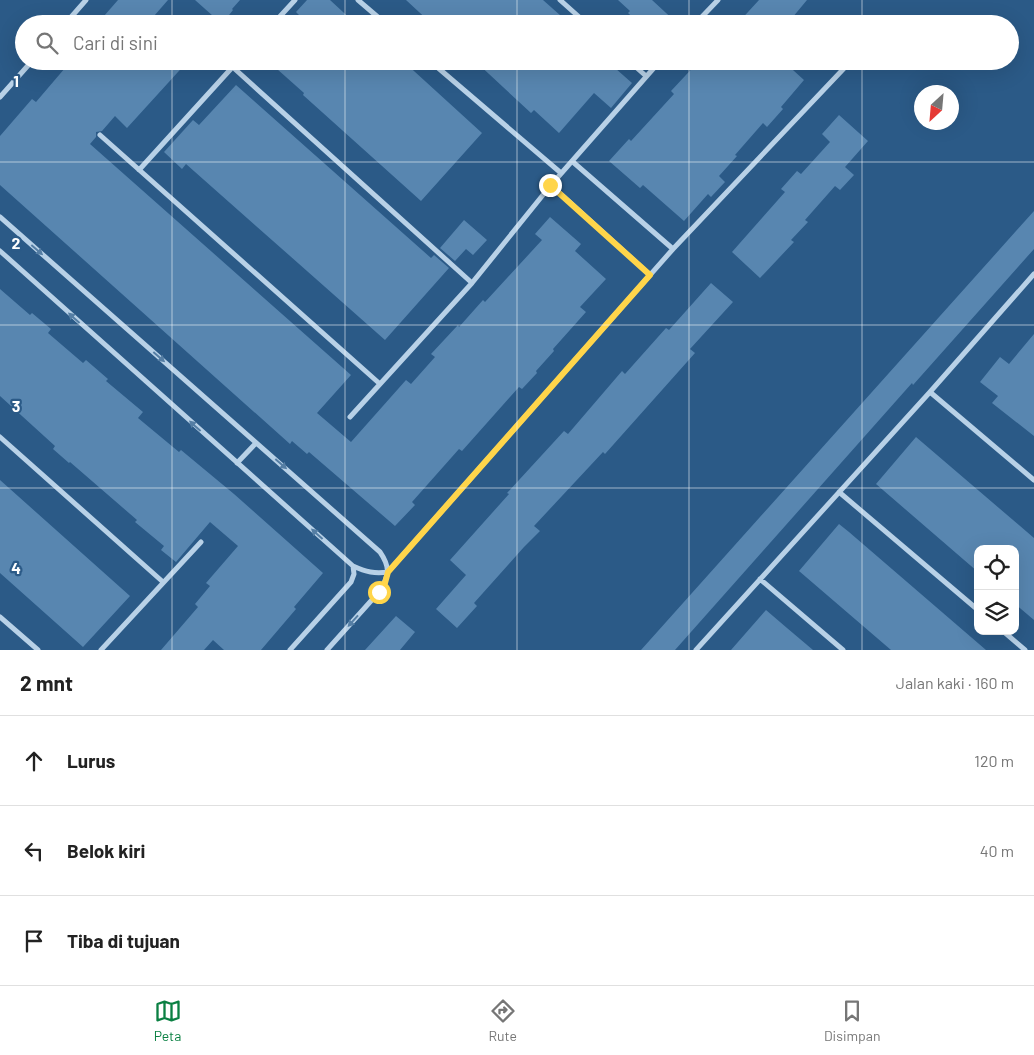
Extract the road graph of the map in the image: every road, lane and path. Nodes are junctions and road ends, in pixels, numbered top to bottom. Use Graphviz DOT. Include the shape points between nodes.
graph roads {
  1 [pos="86,0"];
  2 [pos="295,0"];
  3 [pos="358,0"];
  4 [pos="560,0"];
  5 [pos="718,0"];
  6 [pos="73,15"];
  7 [pos="281,15"];
  8 [pos="376,15"];
  9 [pos="577,15"];
  10 [pos="704,15"];
  11 [pos="24,70"];
  12 [pos="230,70"];
  13 [pos="236,70"];
  14 [pos="441,70"];
  15 [pos="639,70"];
  16 [pos="652,70"];
  17 [pos="842,70"];
  18 [pos="646,76"];
  19 [pos="0,97"];
  20 [pos="100,136"];
  21 [pos="572,162"];
  22 [pos="138,170"];
  23 [pos="562,173"];
  24 [pos="550,185"];
  25 [pos="0,217"];
  26 [pos="673,249"];
  27 [pos="0,251"];
  28 [pos="1034,274"];
  29 [pos="650,275"];
  30 [pos="472,283"];
  31 [pos="380,384"];
  32 [pos="930,392"];
  33 [pos="350,417"];
  34 [pos="0,437"];
  35 [pos="256,442"];
  36 [pos="237,463"];
  37 [pos="1034,480"];
  38 [pos="839,492"];
  39 [pos="201,542"];
  40 [pos="353,566"];
  41 [pos="388,572"];
  42 [pos="760,579"];
  43 [pos="163,582"];
  44 [pos="974,607"];
  45 [pos="0,617"];
  46 [pos="1008,635"];
  47 [pos="38,650"];
  48 [pos="101,650"];
  49 [pos="290,650"];
  50 [pos="327,650"];
  51 [pos="696,650"];
  52 [pos="843,650"];
  53 [pos="1025,650"];
  1 -- 6 [label="street"];
  2 -- 7 [label="street"];
  3 -- 8 [label="street"];
  4 -- 9 [label="street"];
  5 -- 10 [label="street"];
  11 -- 19 [label="street"];
  12 -- 22 [label="street"];
  13 -- 30 [label="street"];
  14 -- 23 [label="street"];
  15 -- 18 [label="street"];
  16 -- 18 [label="street"];
  17 -- 26 [label="street"];
  18 -- 21 [label="street"];
  20 -- 22 [label="street"];
  21 -- 23 [label="street"];
  21 -- 26 [label="street"];
  22 -- 31 [label="street"];
  23 -- 24 [label="street"];
  24 -- 29 [label="street"];
  24 -- 30 [label="street"];
  25 -- 35 [label="street, one-way"];
  26 -- 29 [label="street"];
  36 -- 27 [label="street, one-way"];
  28 -- 32 [label="street"];
  29 -- 41 [label="street"];
  30 -- 31 [label="street"];
  31 -- 33 [label="street"];
  32 -- 37 [label="street"];
  32 -- 38 [label="street"];
  34 -- 43 [label="street"];
  35 -- 36 [label="street"];
  35 -- 41 [label="street, one-way" via="380,552 387,562"];
  40 -- 36 [label="street, one-way"];
  38 -- 42 [label="street"];
  38 -- 44 [label="street"];
  39 -- 43 [label="street"];
  40 -- 41 [label="street" via="376,574"];
  40 -- 49 [label="street" via="352,582"];
  41 -- 50 [label="street, one-way" via="379,592"];
  42 -- 51 [label="street"];
  42 -- 52 [label="street"];
  43 -- 48 [label="street"];
  45 -- 47 [label="street"];
  46 -- 53 [label="street"];
}
